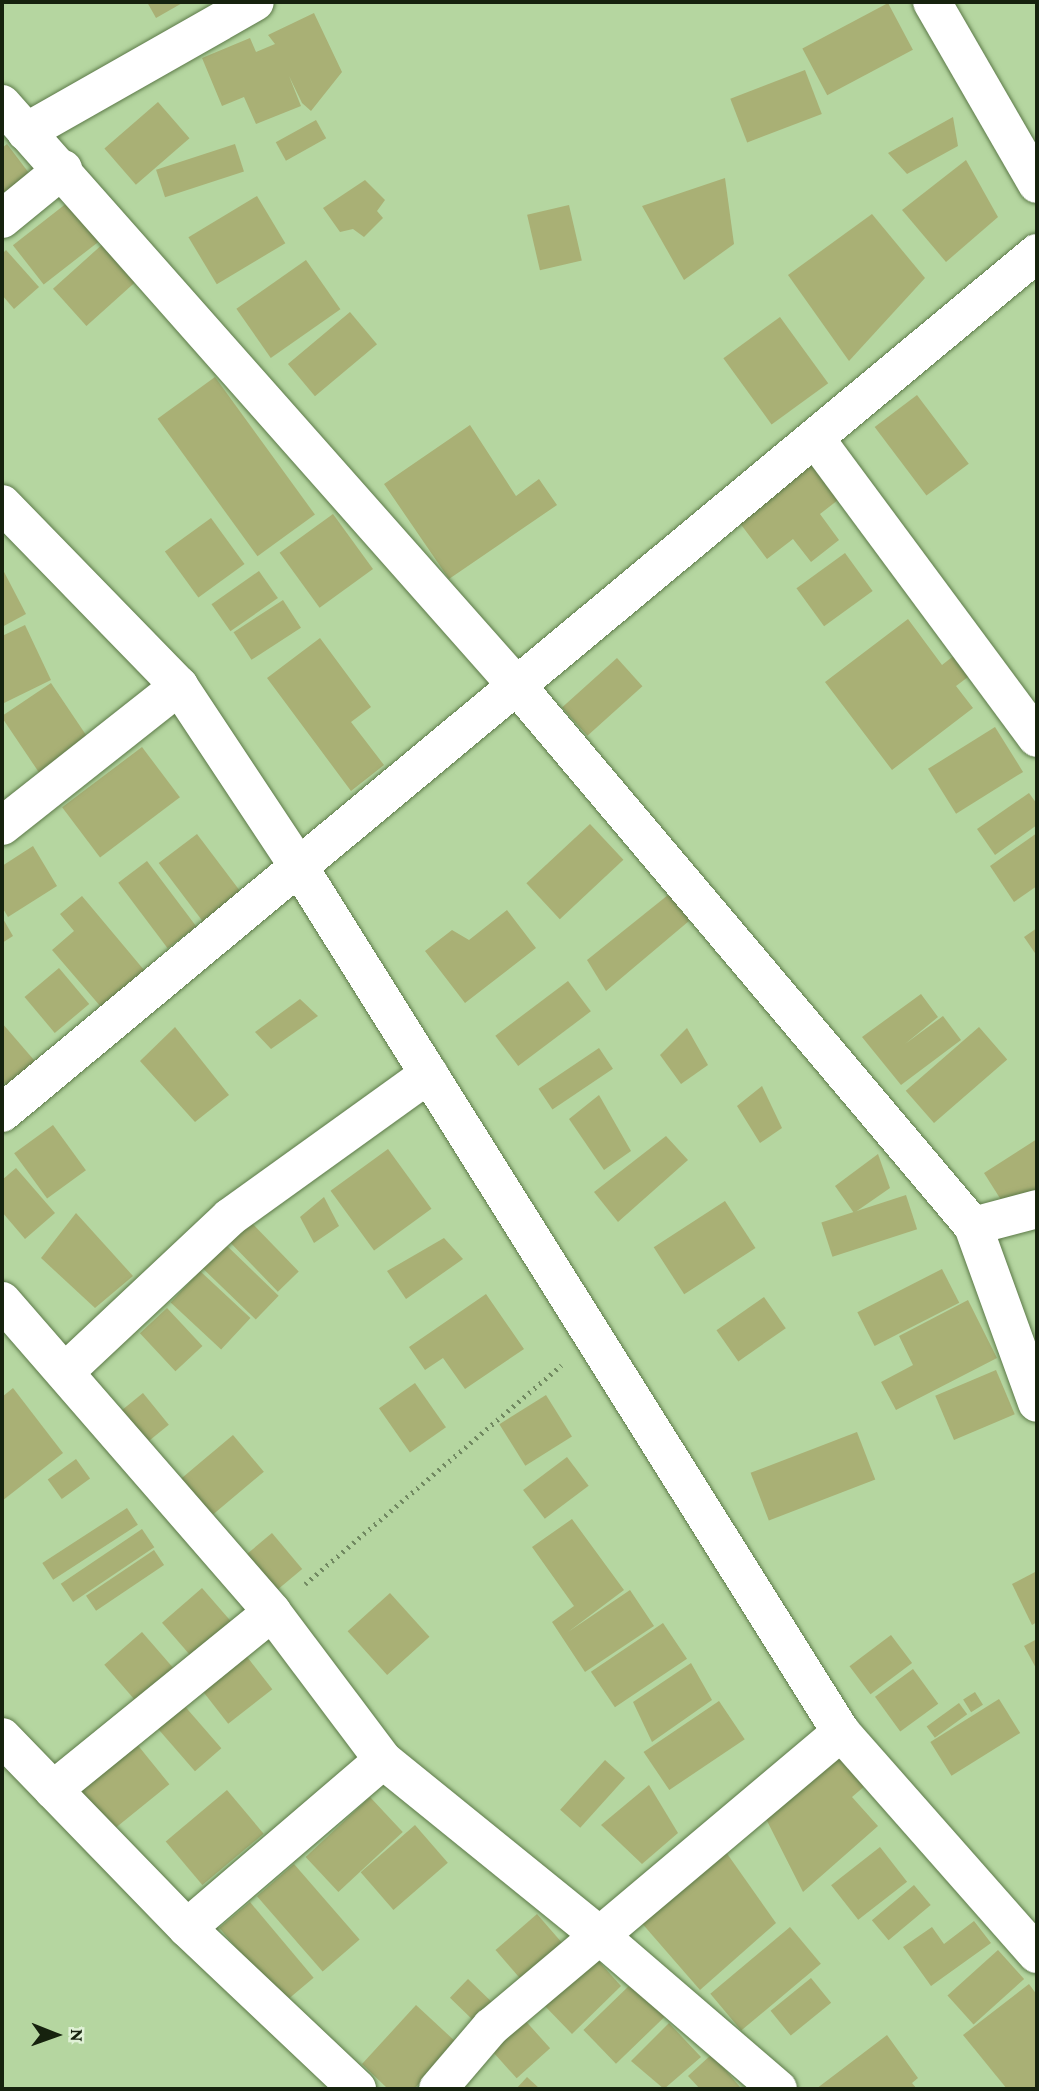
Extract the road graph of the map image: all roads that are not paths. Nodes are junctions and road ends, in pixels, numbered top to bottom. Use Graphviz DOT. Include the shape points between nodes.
graph roads {
  1 [pos="255,2"];
  2 [pos="932,2"];
  3 [pos="14,118"];
  4 [pos="63,169"];
  5 [pos="1037,184"];
  6 [pos="2,219"];
  7 [pos="1037,253"];
  8 [pos="815,438"];
  9 [pos="2,504"];
  10 [pos="517,686"];
  11 [pos="179,687"];
  12 [pos="1033,725"];
  13 [pos="2,826"];
  14 [pos="299,867"];
  15 [pos="429,1074"];
  16 [pos="2,1113"];
  17 [pos="1037,1209"];
  18 [pos="973,1226"];
  19 [pos="2,1301"];
  20 [pos="65,1372"];
  21 [pos="1037,1403"];
  22 [pos="272,1612"];
  23 [pos="841,1732"];
  24 [pos="2,1737"];
  25 [pos="383,1760"];
  26 [pos="53,1790"];
  27 [pos="187,1928"];
  28 [pos="599,1935"];
  29 [pos="1037,1954"];
  30 [pos="356,2089"];
  31 [pos="438,2089"];
  32 [pos="778,2089"];
  1 -- 3 [label="street"];
  2 -- 5 [label="street"];
  3 -- 4 [label="street"];
  4 -- 6 [label="street"];
  4 -- 10 [label="street"];
  7 -- 8 [label="street"];
  8 -- 10 [label="street"];
  8 -- 12 [label="street"];
  9 -- 11 [label="street"];
  10 -- 14 [label="street"];
  10 -- 18 [label="street"];
  11 -- 13 [label="street"];
  11 -- 14 [label="street"];
  14 -- 15 [label="street"];
  14 -- 16 [label="street"];
  15 -- 20 [label="street" via="230,1217"];
  15 -- 23 [label="street"];
  17 -- 18 [label="street"];
  18 -- 21 [label="street"];
  19 -- 20 [label="street"];
  20 -- 22 [label="street"];
  22 -- 25 [label="street"];
  22 -- 26 [label="street"];
  23 -- 28 [label="street"];
  23 -- 29 [label="street"];
  24 -- 26 [label="street"];
  25 -- 27 [label="street"];
  25 -- 28 [label="street"];
  26 -- 27 [label="street"];
  27 -- 30 [label="street"];
  28 -- 31 [label="street" via="491,2027"];
  28 -- 32 [label="street"];
}
